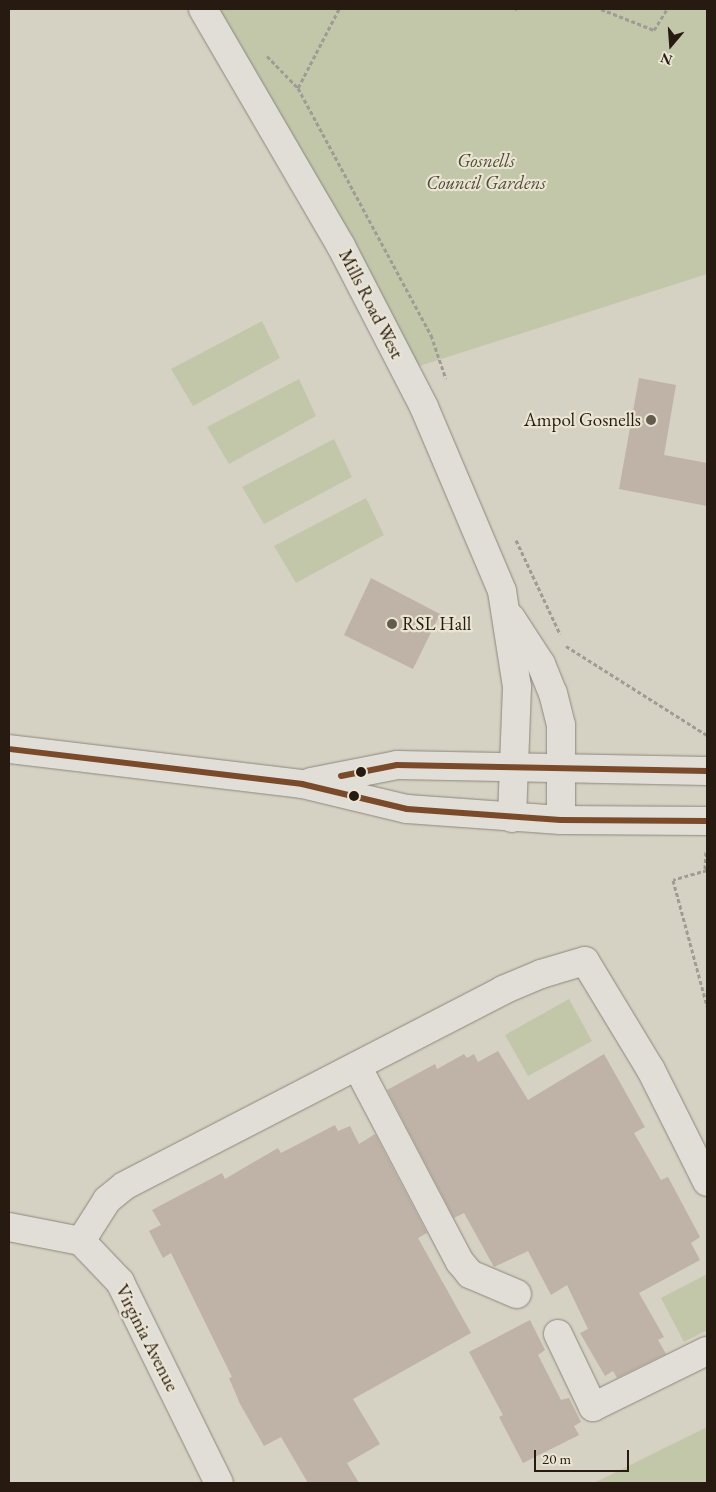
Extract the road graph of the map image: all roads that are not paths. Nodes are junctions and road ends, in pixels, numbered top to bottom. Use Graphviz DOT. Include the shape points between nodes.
graph roads {
  1 [pos="203,9"];
  2 [pos="508,613"];
  3 [pos="9,748"];
  4 [pos="514,767"];
  5 [pos="562,769"];
  6 [pos="707,772"];
  7 [pos="302,784"];
  8 [pos="512,818"];
  9 [pos="561,820"];
  10 [pos="707,834"];
  11 [pos="357,1066"];
  12 [pos="707,1182"];
  13 [pos="9,1227"];
  14 [pos="81,1241"];
  15 [pos="517,1294"];
  16 [pos="558,1334"];
  17 [pos="707,1351"];
  18 [pos="219,1483"];
  1 -- 2 [label="main road, Mills Road West" via="341,246 424,407 488,554"];
  2 -- 4 [label="main road, Mills Road West" via="517,687"];
  2 -- 5 [label="main road, Mills Road West" via="541,664 553,693 560,724"];
  3 -- 7 [label="main road"];
  4 -- 5 [label="main road"];
  4 -- 7 [label="main road" via="397,765"];
  4 -- 8 [label="main road, Mills Road West"];
  5 -- 6 [label="main road"];
  5 -- 9 [label="main road, Mills Road West"];
  7 -- 8 [label="main road" via="407,809"];
  8 -- 9 [label="main road"];
  9 -- 10 [label="main road"];
  11 -- 12 [label="main road" via="503,990 585,961 651,1070"];
  11 -- 14 [label="main road" via="124,1186 107,1200"];
  11 -- 15 [label="main road" via="460,1262 470,1274"];
  13 -- 14 [label="main road"];
  14 -- 18 [label="main road, Virginia Avenue" via="120,1282"];
  16 -- 17 [label="main road" via="594,1407"];
}
